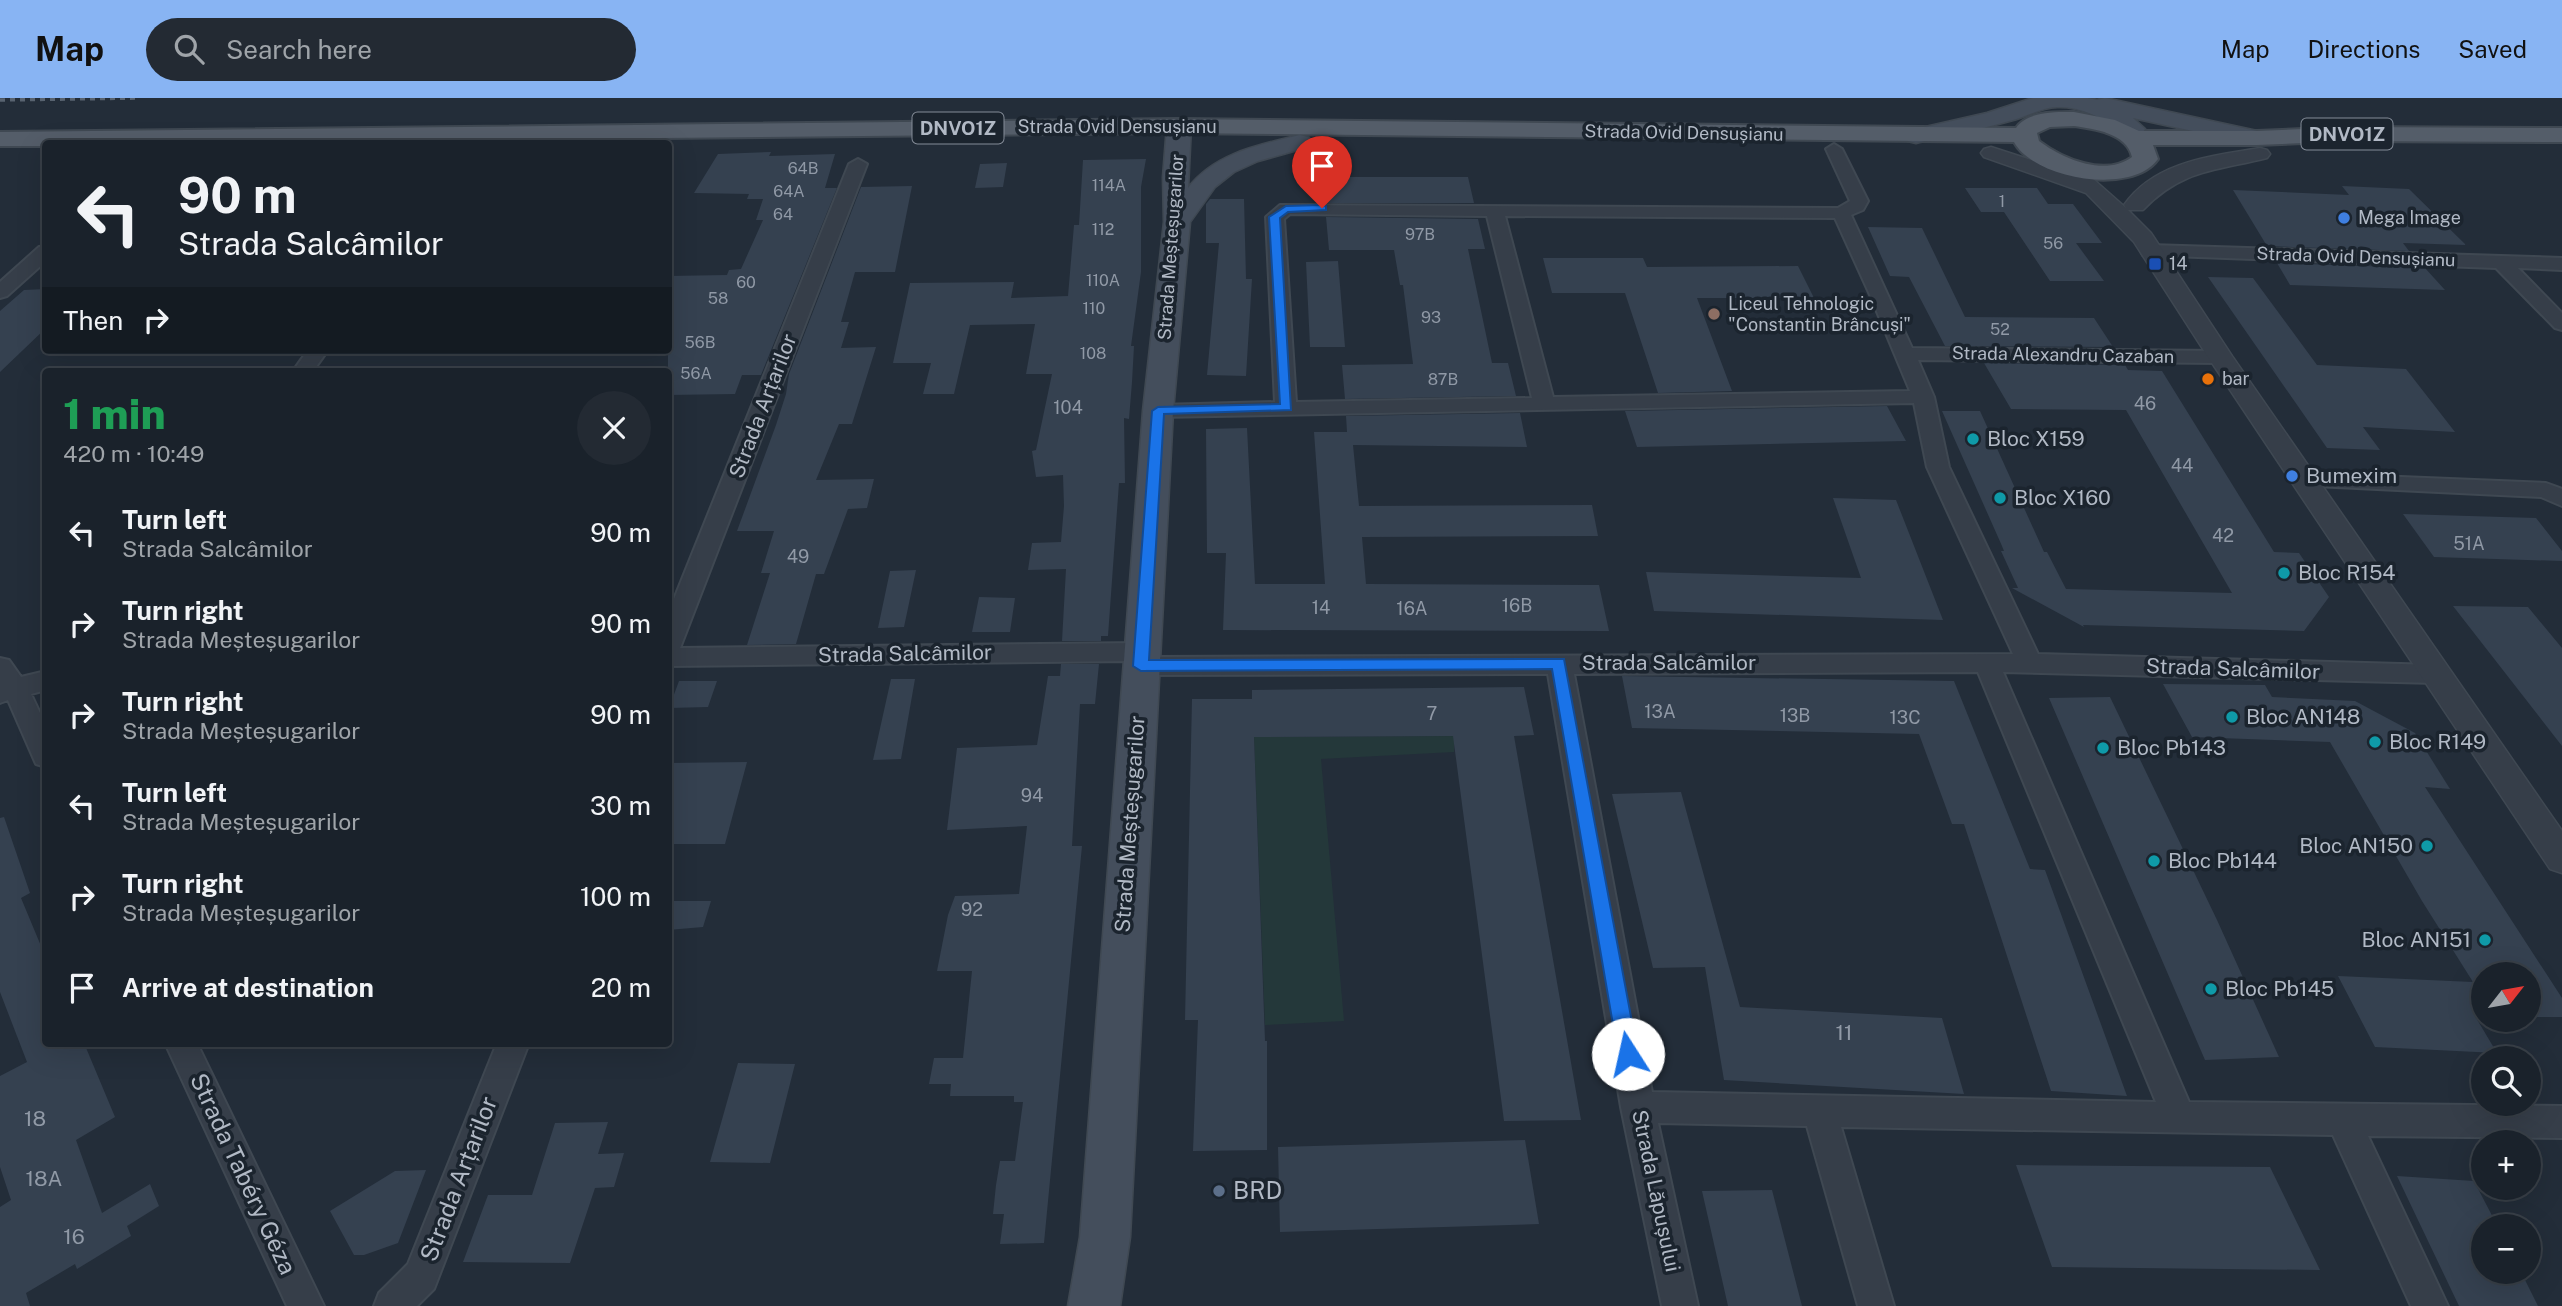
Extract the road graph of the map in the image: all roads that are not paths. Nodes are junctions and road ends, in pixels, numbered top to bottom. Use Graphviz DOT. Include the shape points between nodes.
graph roads {
  1 [pos="2055,99"];
  2 [pos="2027,133"];
  3 [pos="1179,134"];
  4 [pos="2562,135"];
  5 [pos="0,139"];
  6 [pos="1300,142"];
  7 [pos="2562,144"];
  8 [pos="2258,146"];
  9 [pos="672,148"];
  10 [pos="1834,149"];
  11 [pos="2133,151"];
  12 [pos="1990,153"];
  13 [pos="0,155"];
  14 [pos="42,155"];
  15 [pos="858,164"];
  16 [pos="2068,167"];
  17 [pos="2104,196"];
  18 [pos="1495,212"];
  19 [pos="1840,213"];
  20 [pos="2134,215"];
  21 [pos="1177,222"];
  22 [pos="2150,251"];
  23 [pos="42,255"];
  24 [pos="2501,262"];
  25 [pos="2562,264"];
  26 [pos="0,292"];
  27 [pos="2562,324"];
  28 [pos="1906,354"];
  29 [pos="2220,357"];
  30 [pos="1923,397"];
  31 [pos="1544,403"];
  32 [pos="1286,408"];
  33 [pos="1158,411"];
  34 [pos="2303,480"];
  35 [pos="2562,499"];
  36 [pos="672,637"];
  37 [pos="672,657"];
  38 [pos="1141,659"];
  39 [pos="1559,663"];
  40 [pos="2030,663"];
  41 [pos="1987,664"];
  42 [pos="2436,674"];
  43 [pos="42,680"];
  44 [pos="5,683"];
  45 [pos="42,750"];
  46 [pos="2562,859"];
  47 [pos="183,1047"];
  48 [pos="511,1047"];
  49 [pos="1638,1107"];
  50 [pos="1821,1112"];
  51 [pos="2179,1118"];
  52 [pos="2342,1118"];
  53 [pos="2562,1122"];
  54 [pos="1105,1237"];
  55 [pos="306,1306"];
  56 [pos="392,1306"];
  57 [pos="1094,1306"];
  58 [pos="1116,1306"];
  59 [pos="1679,1306"];
  60 [pos="1875,1306"];
  61 [pos="2430,1306"];
  1 -- 2 [label="main road"];
  1 -- 8 [label="main road" via="2125,107"];
  1 -- 11 [label="main road" via="2095,108 2124,121 2133,128"];
  2 -- 3 [label="main road, Strada Ovid Densușianu / DNVO1Z"];
  2 -- 11 [label="main road, DNVO1Z" via="2036,123 2060,119 2105,125"];
  2 -- 12 [label="main road, Strada Ovid Densușianu / DNVO1Z"];
  2 -- 16 [label="main road, DNVO1Z"];
  3 -- 5 [label="main road, Strada Ovid Densușianu / DNVO1Z"];
  3 -- 6 [label="main road, Strada Ovid Densușianu / DNVO1Z"];
  3 -- 9 [label="main road, Strada Ovid Densușianu / DNVO1Z"];
  3 -- 21 [label="main road, Strada Meșteșugarilor"];
  4 -- 8 [label="main road, DNVO1Z" via="2349,134"];
  6 -- 10 [label="main road, Strada Ovid Densușianu / DNVO1Z"];
  6 -- 21 [label="main road, Strada Ovid Densușianu" via="1222,170 1206,181"];
  7 -- 8 [label="main road, DNVO1Z"];
  8 -- 11 [label="main road, DNVO1Z"];
  8 -- 20 [label="street" via="2179,170 2155,183"];
  10 -- 12 [label="main road, Strada Ovid Densușianu / DNVO1Z"];
  10 -- 19 [label="street" via="1859,201"];
  11 -- 16 [label="main road, DNVO1Z" via="2099,172"];
  11 -- 20 [label="street"];
  12 -- 17 [label="street"];
  13 -- 14 [label="main road"];
  15 -- 36 [label="street, Strada Arțarilor"];
  16 -- 17 [label="street"];
  17 -- 20 [label="street"];
  18 -- 19 [label="street"];
  18 -- 31 [label="street"];
  18 -- 32 [label="street" via="1298,207 1279,212 1275,228"];
  19 -- 28 [label="street"];
  20 -- 22 [label="street"];
  21 -- 33 [label="main road, Strada Meșteșugarilor"];
  22 -- 24 [label="street, Strada Ovid Densușianu"];
  22 -- 29 [label="street"];
  23 -- 26 [label="street"];
  24 -- 25 [label="street, Strada Ovid Densușianu"];
  24 -- 27 [label="street"];
  28 -- 29 [label="street, Strada Alexandru Cazaban"];
  28 -- 30 [label="street"];
  29 -- 34 [label="street"];
  30 -- 31 [label="street"];
  30 -- 40 [label="street" via="1938,467"];
  31 -- 32 [label="street"];
  32 -- 33 [label="street"];
  33 -- 38 [label="main road, Strada Meșteșugarilor"];
  34 -- 35 [label="street" via="2546,490"];
  34 -- 42 [label="street"];
  37 -- 38 [label="street, Strada Salcâmilor"];
  38 -- 39 [label="street, Strada Salcâmilor"];
  38 -- 54 [label="main road, Strada Meșteșugarilor"];
  39 -- 41 [label="street, Strada Salcâmilor"];
  39 -- 49 [label="street, Strada Lăpușului"];
  40 -- 41 [label="street, Strada Salcâmilor"];
  40 -- 42 [label="street, Strada Salcâmilor"];
  41 -- 51 [label="street"];
  42 -- 46 [label="street"];
  43 -- 44 [label="street"];
  44 -- 45 [label="street"];
  47 -- 55 [label="street, Strada Tabéry Géza"];
  48 -- 56 [label="street, Strada Arțarilor" via="421,1276"];
  49 -- 50 [label="street"];
  49 -- 59 [label="street, Strada Lăpușului"];
  50 -- 51 [label="street"];
  50 -- 60 [label="street"];
  51 -- 52 [label="street"];
  52 -- 53 [label="street"];
  52 -- 61 [label="street"];
  54 -- 57 [label="main road, Strada Meșteșugarilor"];
  54 -- 58 [label="main road, Strada Meșteșugarilor"];
}
